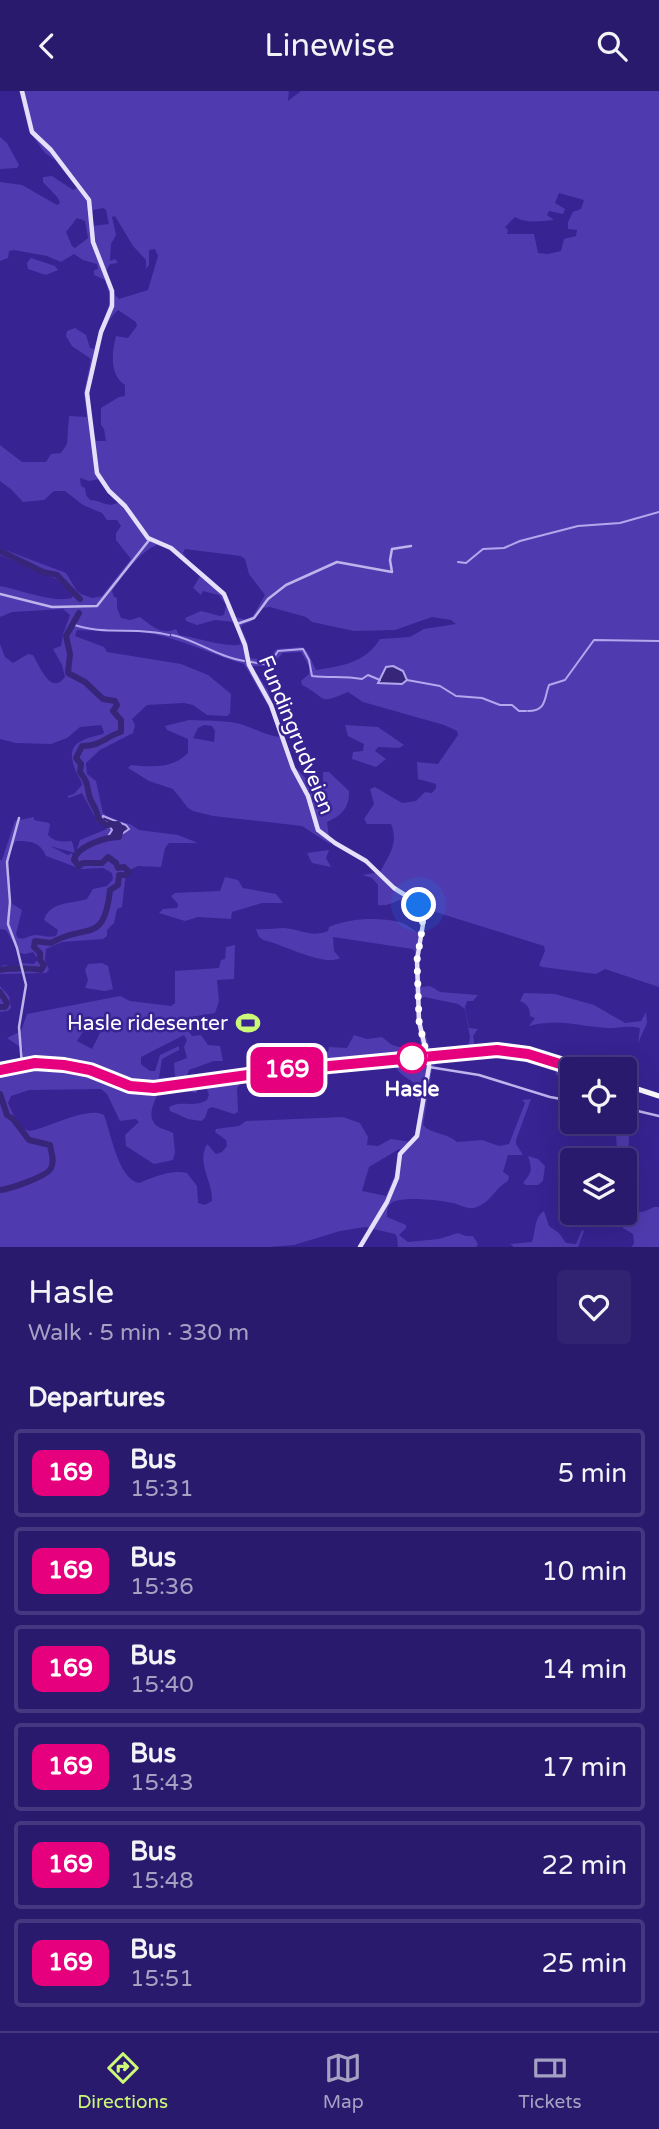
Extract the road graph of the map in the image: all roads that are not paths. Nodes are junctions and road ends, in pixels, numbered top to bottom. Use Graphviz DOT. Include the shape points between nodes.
graph roads {
  1 [pos="22,91"];
  2 [pos="150,539"];
  3 [pos="411,546"];
  4 [pos="0,594"];
  5 [pos="237,624"];
  6 [pos="19,818"];
  7 [pos="428,1056"];
  8 [pos="560,1064"];
  9 [pos="22,1065"];
  10 [pos="429,1067"];
  11 [pos="0,1070"];
  12 [pos="637,1089"];
  13 [pos="659,1096"];
  14 [pos="560,1099"];
  15 [pos="637,1111"];
  16 [pos="659,1116"];
  17 [pos="360,1247"];
  1 -- 2 [label="street, Fundingrudveien" via="33,132 89,200 91,235 113,296 87,386 96,468"];
  2 -- 4 [label="street" via="99,605 52,607"];
  2 -- 5 [label="street, Fundingrudveien" via="171,548 221,590"];
  3 -- 5 [label="street" via="392,549 392,572 338,562 293,581 250,620"];
  5 -- 7 [label="street, Fundingrudveien" via="249,666 271,705 318,829 366,861 421,909 419,1021"];
  6 -- 9 [label="street" via="8,856 8,925 26,988 19,1032"];
  7 -- 8 [label="main road" via="506,1050"];
  7 -- 9 [label="main road" via="148,1089 85,1069"];
  7 -- 10 [label="street"];
  9 -- 11 [label="main road"];
  10 -- 14 [label="street" via="480,1075"];
  10 -- 17 [label="street" via="417,1136 400,1154 387,1202"];
  12 -- 13 [label="main road"];
  15 -- 16 [label="street"];
}
